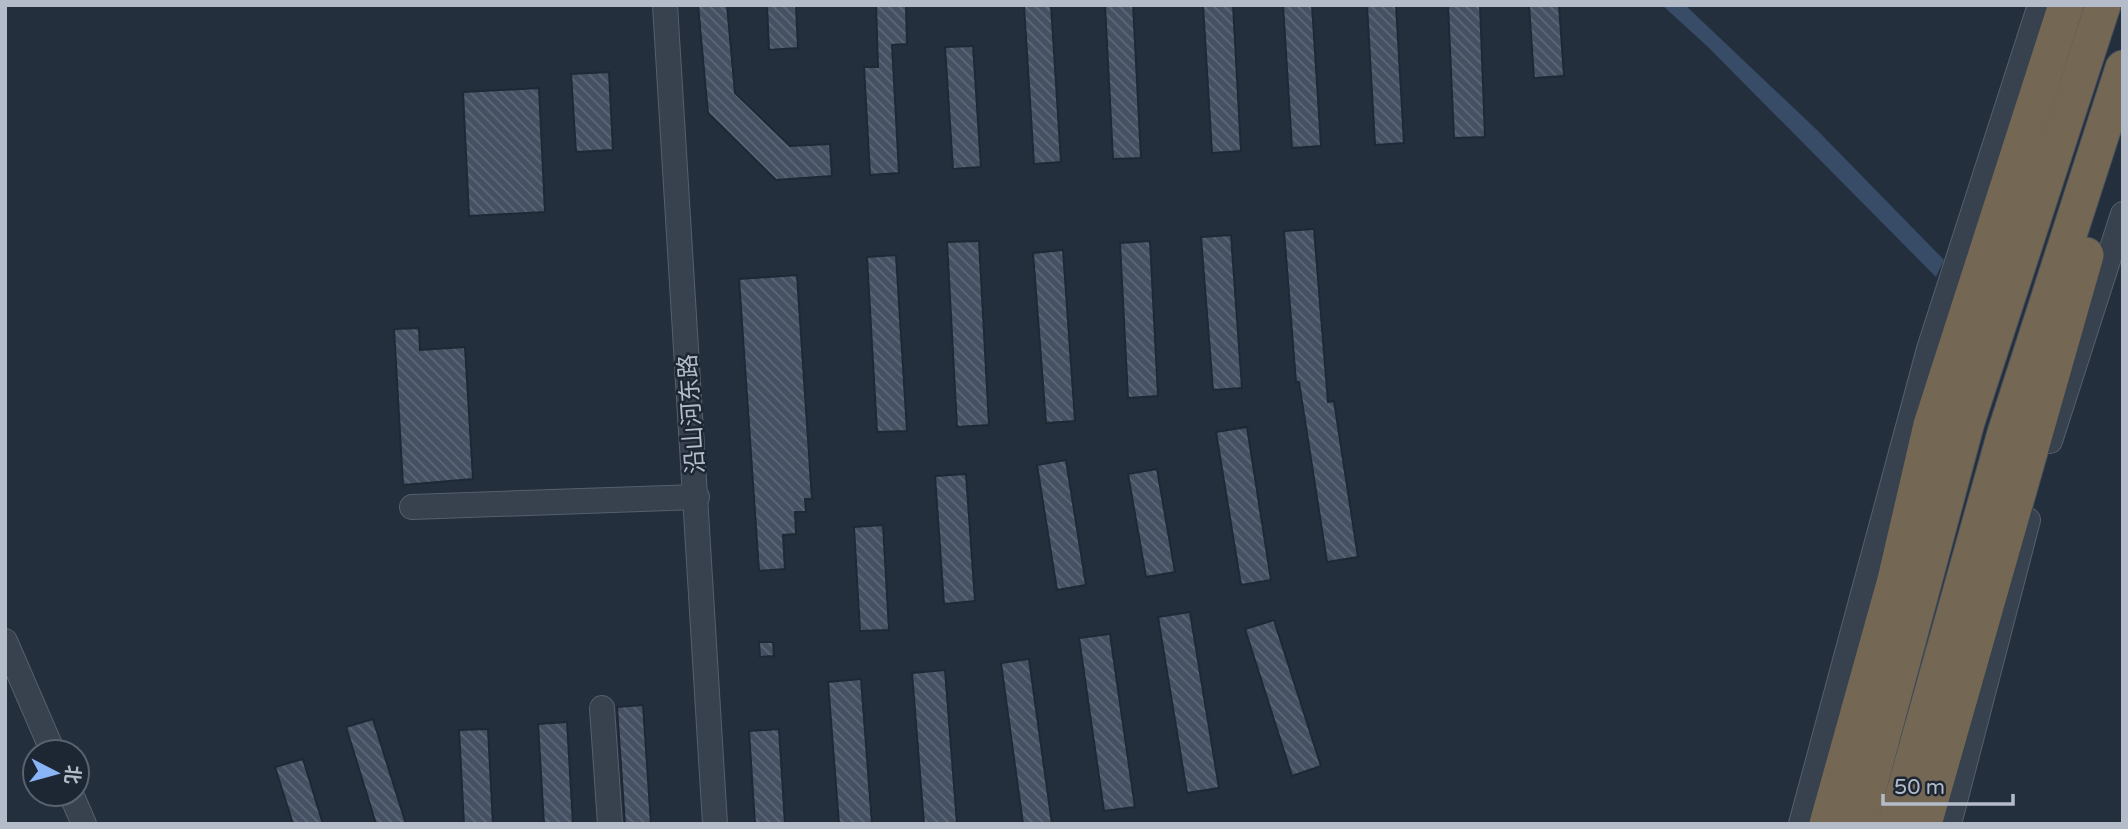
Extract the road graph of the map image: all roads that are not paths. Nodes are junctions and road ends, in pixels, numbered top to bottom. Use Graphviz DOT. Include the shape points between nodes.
graph roads {
  1 [pos="665,5"];
  2 [pos="2040,5"];
  3 [pos="2066,5"];
  4 [pos="2104,5"];
  5 [pos="2123,68"];
  6 [pos="2123,146"];
  7 [pos="2123,214"];
  8 [pos="697,497"];
  9 [pos="412,507"];
  10 [pos="5,641"];
  11 [pos="603,708"];
  12 [pos="47,738"];
  13 [pos="610,824"];
  14 [pos="715,824"];
  15 [pos="1801,824"];
  16 [pos="1827,824"];
  17 [pos="1859,824"];
  18 [pos="1895,824"];
  19 [pos="1924,824"];
  20 [pos="1949,824"];
  1 -- 8 [label="street, 沿山河东路"];
  2 -- 15 [label="street" via="1929,349"];
  3 -- 16 [label="highway" via="1931,425 1895,580"];
  4 -- 17 [label="highway" via="1967,422"];
  5 -- 18 [label="highway" via="2005,433"];
  6 -- 19 [label="highway" via="2088,251"];
  7 -- 20 [label="street" via="2042,467"];
  8 -- 9 [label="street"];
  8 -- 14 [label="street, 沿山河东路"];
  10 -- 12 [label="street"];
  11 -- 13 [label="street"];
}
